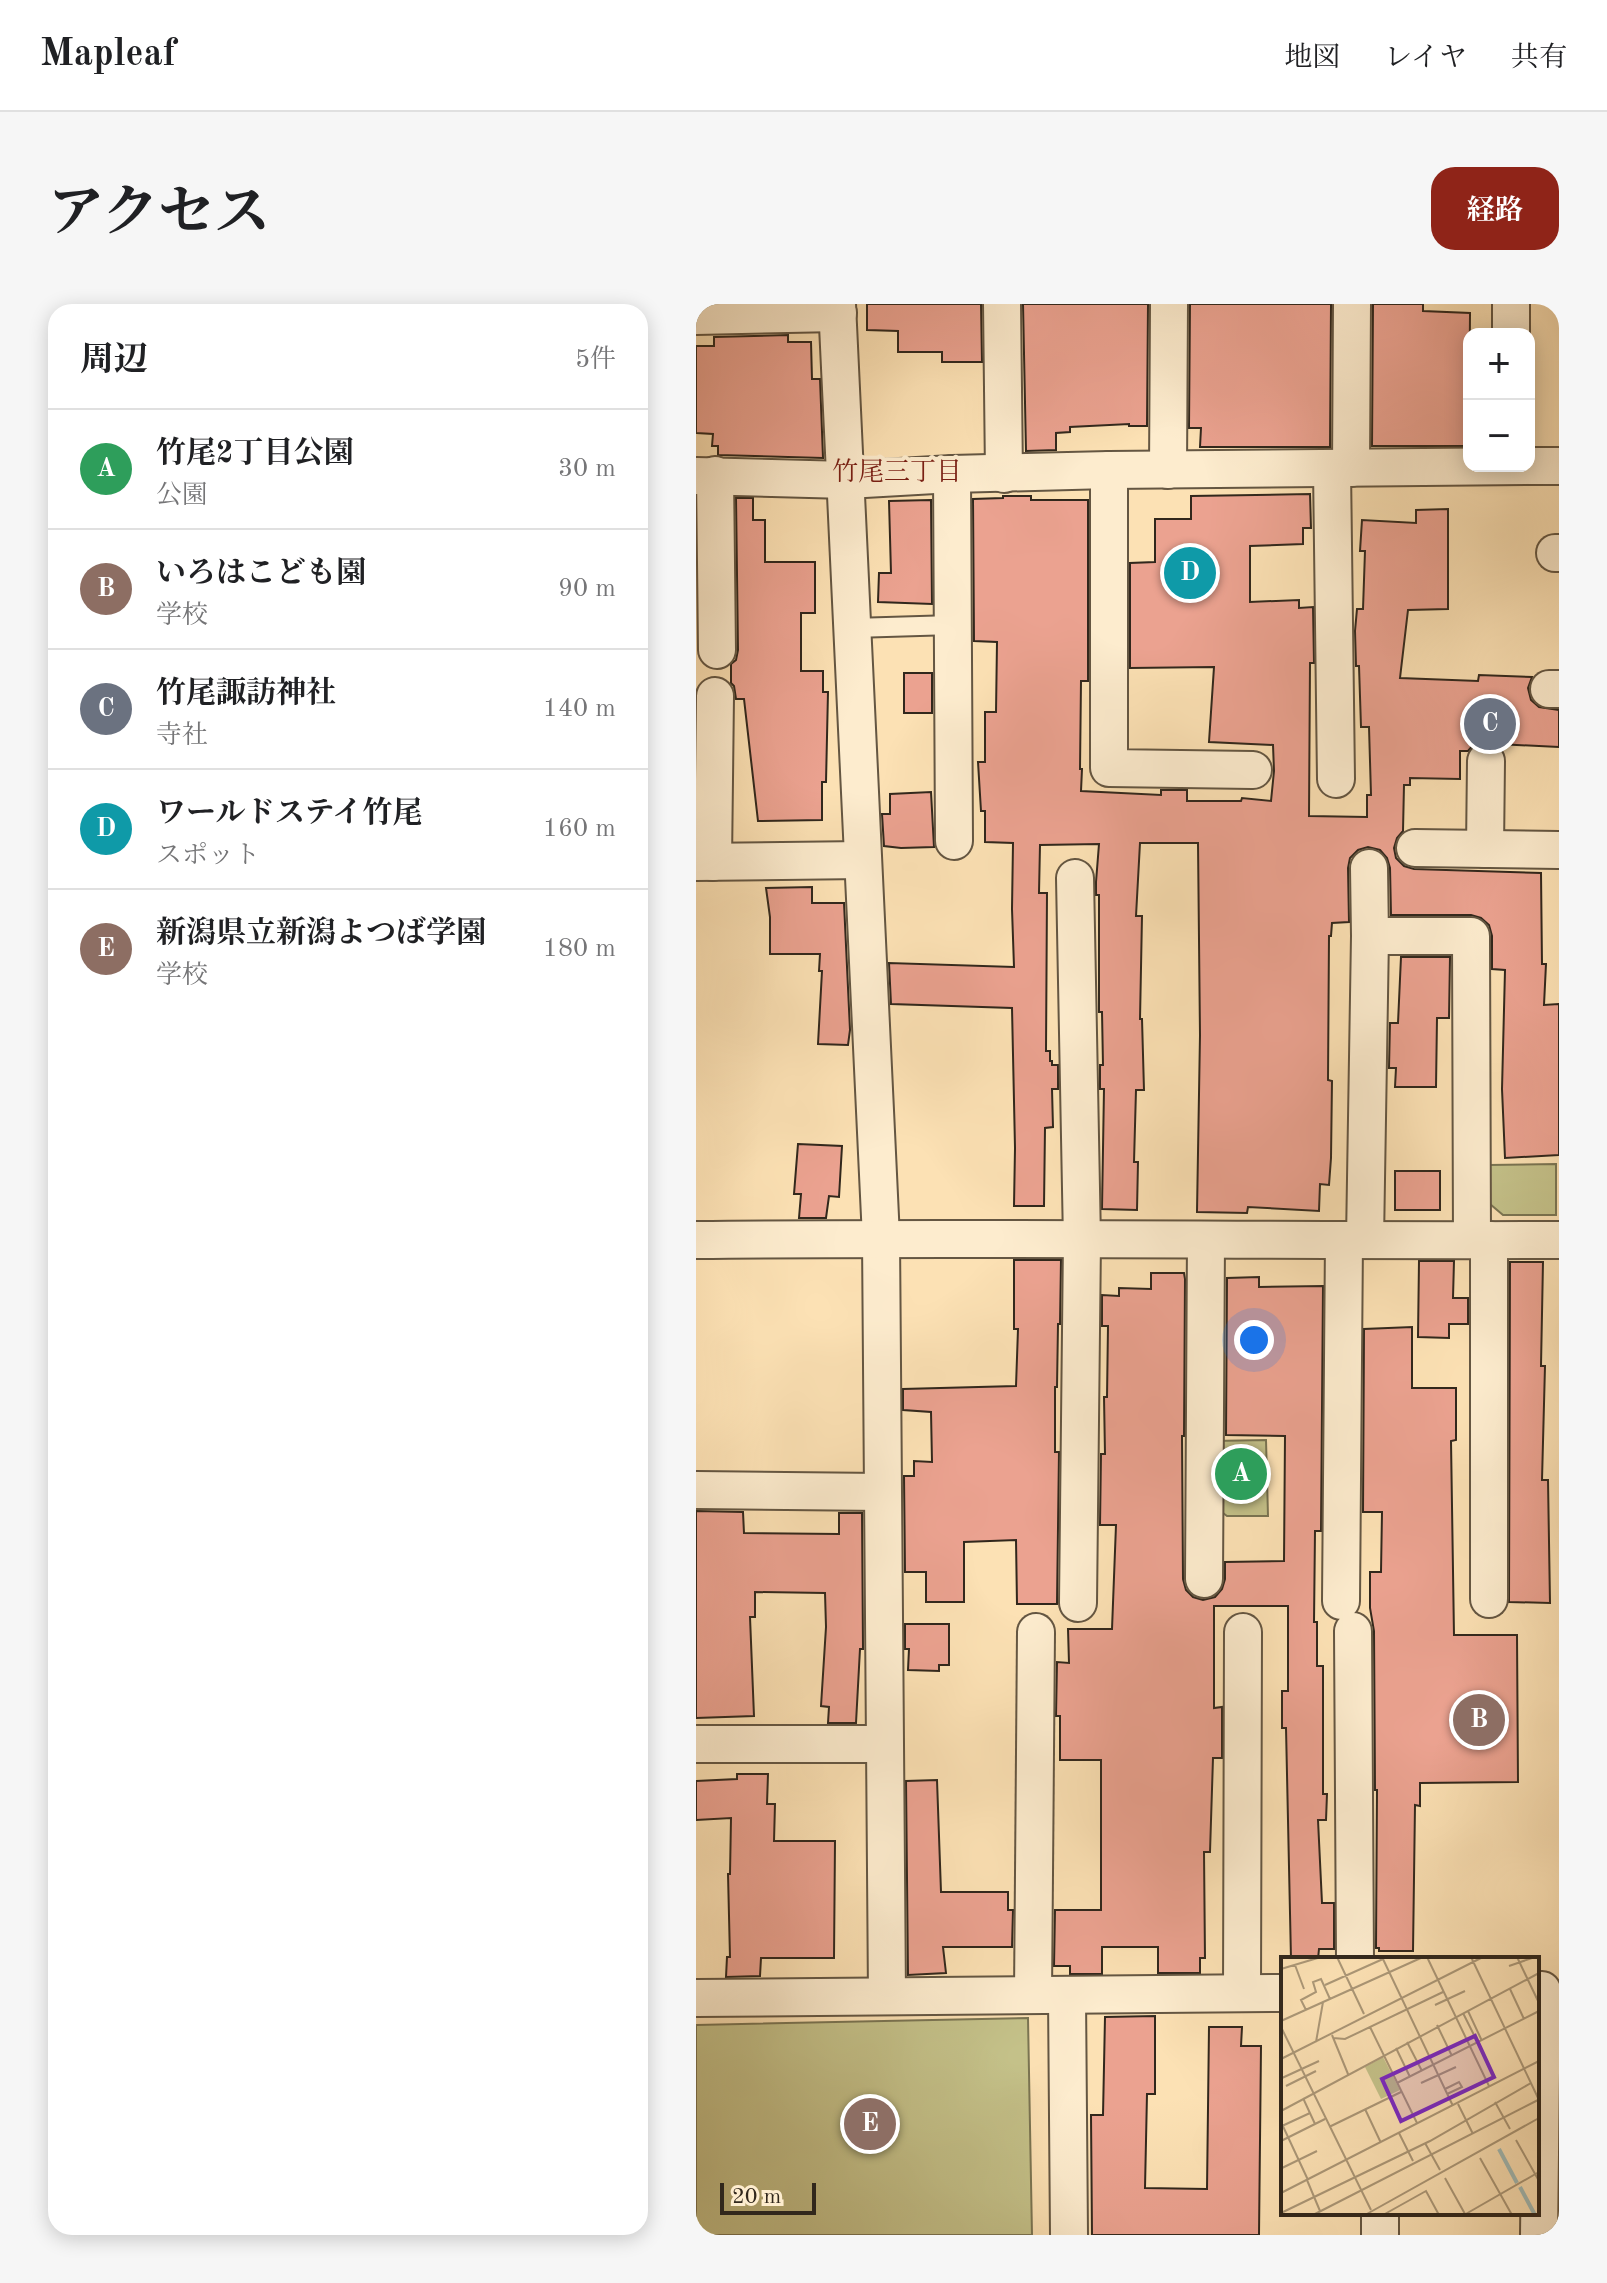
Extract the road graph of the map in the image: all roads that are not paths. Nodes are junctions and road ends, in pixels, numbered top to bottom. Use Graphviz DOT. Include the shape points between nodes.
graph roads {
  1 [pos="1002,304"];
  2 [pos="1169,304"];
  3 [pos="1352,304"];
  4 [pos="1511,304"];
  5 [pos="838,308"];
  6 [pos="696,316"];
  7 [pos="1511,328"];
  8 [pos="1535,466"];
  9 [pos="1559,466"];
  10 [pos="1463,467"];
  11 [pos="1342,468"];
  12 [pos="1109,470"];
  13 [pos="1168,470"];
  14 [pos="952,474"];
  15 [pos="1004,474"];
  16 [pos="706,476"];
  17 [pos="847,480"];
  18 [pos="953,625"];
  19 [pos="853,628"];
  20 [pos="717,650"];
  21 [pos="715,696"];
  22 [pos="1486,761"];
  23 [pos="1253,770"];
  24 [pos="1336,779"];
  25 [pos="954,841"];
  26 [pos="1415,848"];
  27 [pos="1485,849"];
  28 [pos="1559,850"];
  29 [pos="863,860"];
  30 [pos="704,862"];
  31 [pos="1369,868"];
  32 [pos="1075,878"];
  33 [pos="1370,936"];
  34 [pos="881,1238"];
  35 [pos="696,1240"];
  36 [pos="1082,1240"];
  37 [pos="1206,1240"];
  38 [pos="1355,1240"];
  39 [pos="1480,1240"];
  40 [pos="1559,1240"];
  41 [pos="696,1490"];
  42 [pos="882,1492"];
  43 [pos="1204,1579"];
  44 [pos="1489,1599"];
  45 [pos="1078,1603"];
  46 [pos="1036,1632"];
  47 [pos="1243,1632"];
  48 [pos="696,1744"];
  49 [pos="884,1744"];
  50 [pos="1355,1957"];
  51 [pos="1546,1990"];
  52 [pos="1242,1993"];
  53 [pos="1281,1993"];
  54 [pos="1050,1995"];
  55 [pos="887,1996"];
  56 [pos="696,1998"];
  57 [pos="1069,2235"];
  58 [pos="1539,2235"];
  1 -- 15 [label="street"];
  2 -- 13 [label="street"];
  3 -- 11 [label="street"];
  4 -- 7 [label="street"];
  5 -- 6 [label="street"];
  5 -- 17 [label="street"];
  8 -- 9 [label="street"];
  10 -- 11 [label="street"];
  11 -- 13 [label="street"];
  11 -- 24 [label="street"];
  12 -- 13 [label="street"];
  12 -- 15 [label="street"];
  12 -- 23 [label="street" via="1109,768"];
  14 -- 15 [label="street"];
  14 -- 17 [label="street"];
  14 -- 18 [label="street"];
  16 -- 17 [label="street"];
  16 -- 20 [label="street"];
  17 -- 19 [label="street"];
  18 -- 19 [label="lane"];
  18 -- 25 [label="street"];
  19 -- 29 [label="street"];
  21 -- 30 [label="street"];
  22 -- 27 [label="street"];
  26 -- 27 [label="street"];
  27 -- 28 [label="street"];
  29 -- 30 [label="street"];
  29 -- 34 [label="street"];
  31 -- 33 [label="street"];
  32 -- 36 [label="street"];
  33 -- 38 [label="street"];
  33 -- 39 [label="street" via="1471,936"];
  34 -- 35 [label="street"];
  34 -- 36 [label="street"];
  34 -- 42 [label="street"];
  36 -- 37 [label="street"];
  36 -- 45 [label="street"];
  37 -- 38 [label="street"];
  37 -- 43 [label="street"];
  38 -- 39 [label="street"];
  38 -- 50 [label="street" via="1347,1616"];
  39 -- 40 [label="street"];
  39 -- 44 [label="street"];
  41 -- 42 [label="street"];
  42 -- 49 [label="street"];
  46 -- 54 [label="street"];
  47 -- 52 [label="street"];
  48 -- 49 [label="street"];
  49 -- 55 [label="street"];
  51 -- 58 [label="street"];
  52 -- 53 [label="street"];
  52 -- 54 [label="street"];
  54 -- 55 [label="street"];
  54 -- 57 [label="street"];
  55 -- 56 [label="street"];
}
